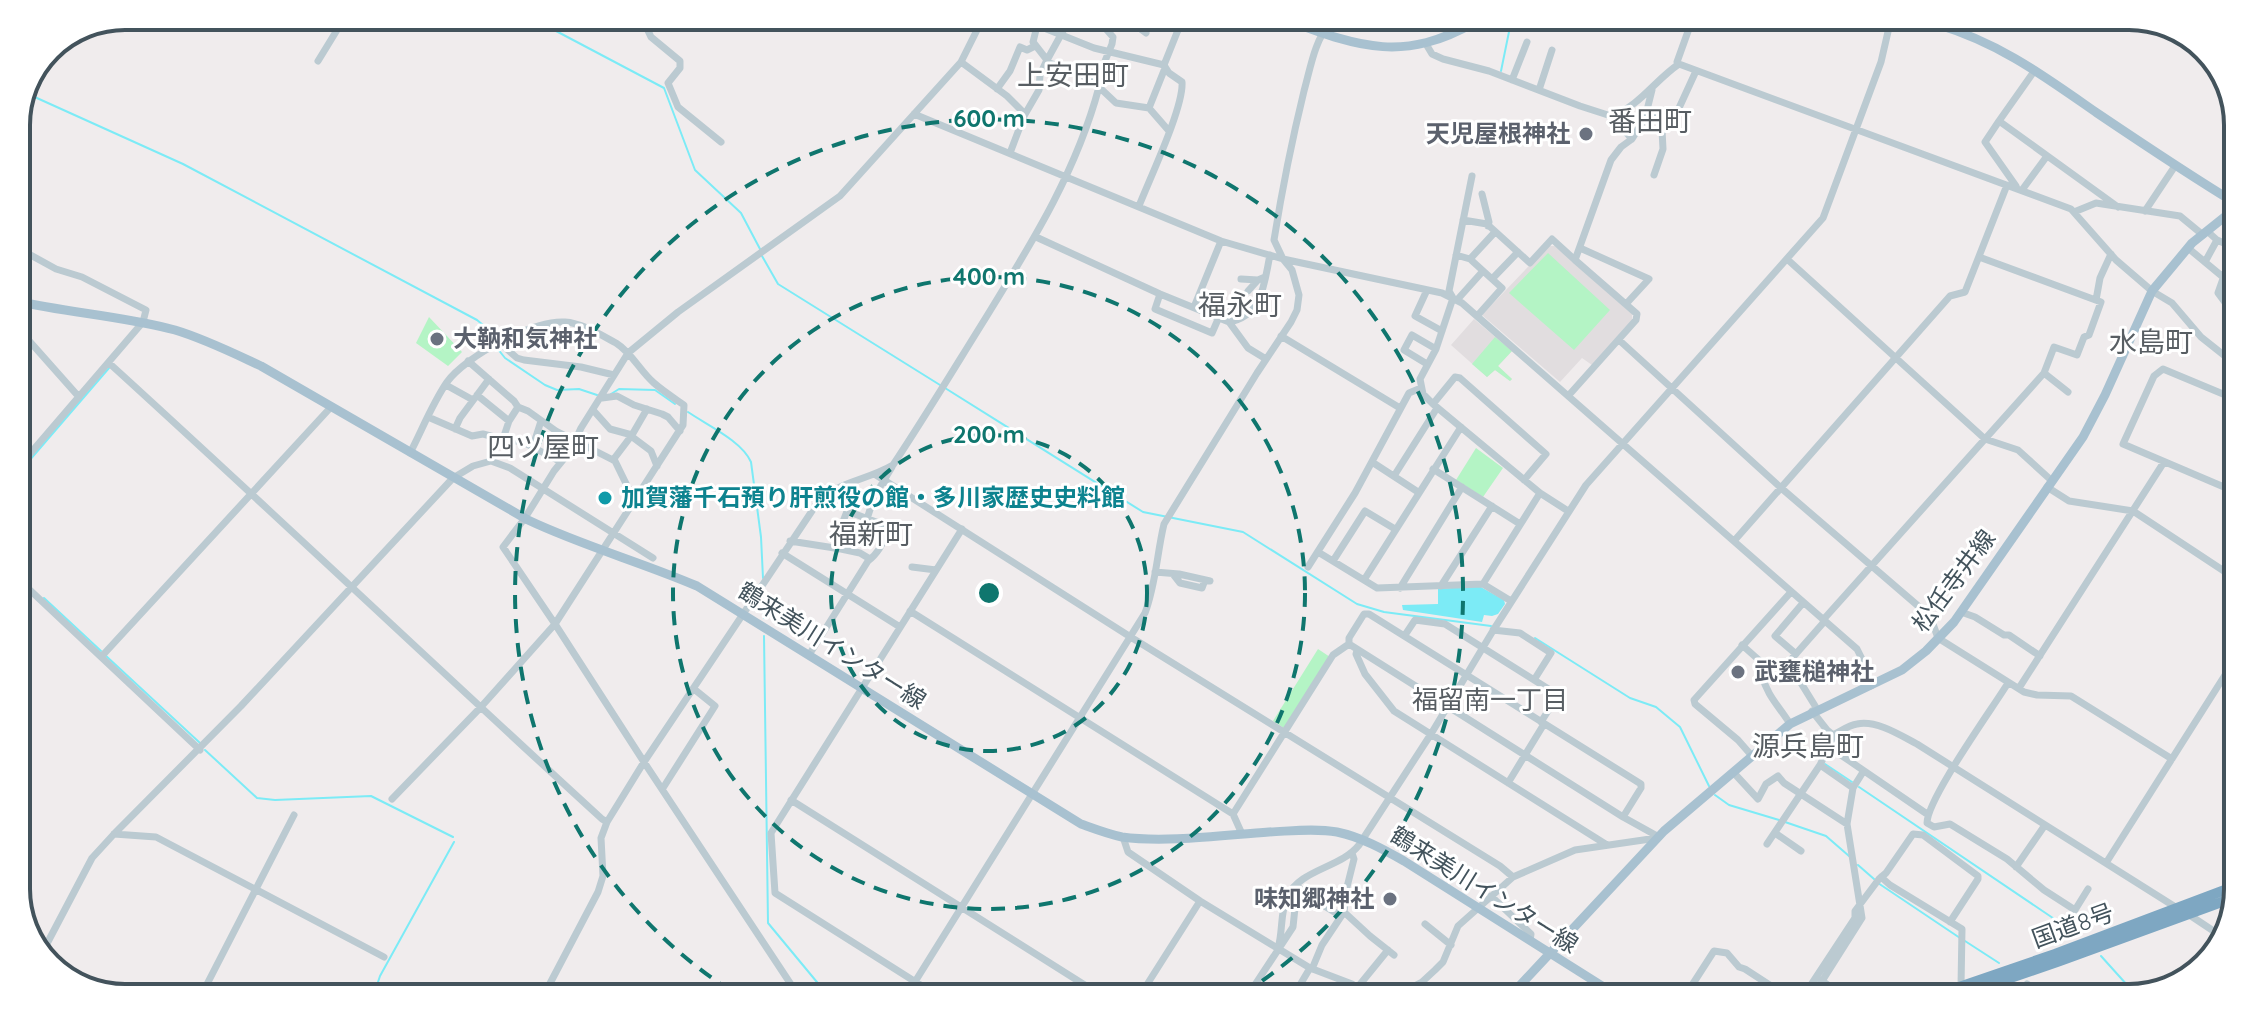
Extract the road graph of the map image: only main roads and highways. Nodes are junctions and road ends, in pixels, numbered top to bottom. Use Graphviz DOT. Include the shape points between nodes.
graph roads {
  1 [pos="1313,30"];
  2 [pos="1461,30"];
  3 [pos="1957,30"];
  4 [pos="2223,195"];
  5 [pos="2224,198"];
  6 [pos="2224,218"];
  7 [pos="30,304"];
  8 [pos="2224,890"];
  9 [pos="2223,902"];
  10 [pos="1549,953"];
  11 [pos="1521,984"];
  12 [pos="1599,984"];
  13 [pos="1967,984"];
  14 [pos="1992,984"];
  1 -- 2 [label="main road" via="1387,49 1426,44"];
  3 -- 4 [label="main road" via="2035,70"];
  4 -- 5 [label="main road"];
  6 -- 10 [label="main road, 松任寺井線" via="2188,248 2152,291 2083,437 1938,638 1902,670 1790,724 1659,837"];
  7 -- 10 [label="main road, 鶴来美川インター線" via="179,331 261,366 525,518 697,586 1081,824 1123,837 1155,839 1336,832 1394,855"];
  8 -- 13 [label="highway, 国道8号"];
  9 -- 14 [label="highway, 国道8号"];
  10 -- 11 [label="main road, 松任寺井線"];
  10 -- 12 [label="main road, 鶴来美川インター線"];
}
